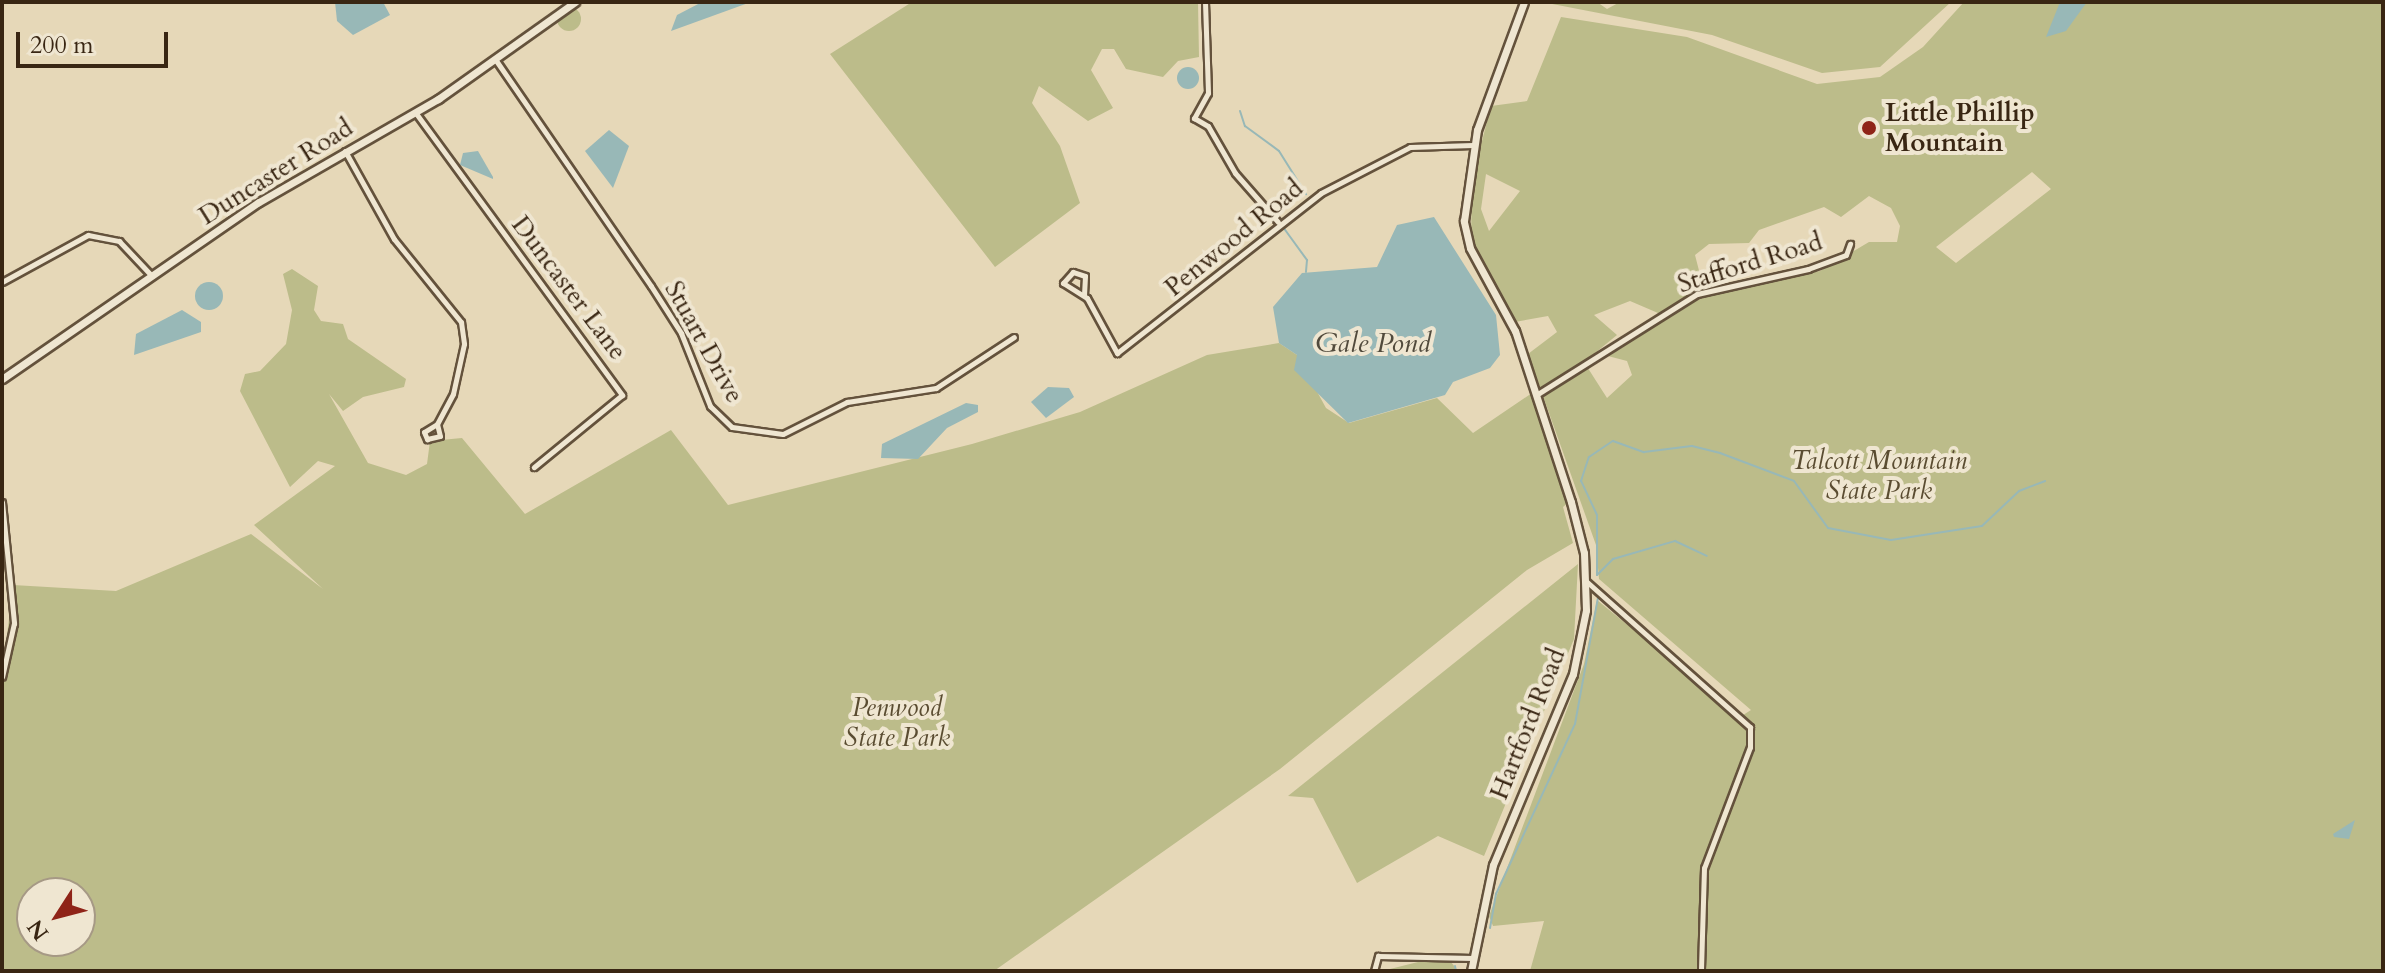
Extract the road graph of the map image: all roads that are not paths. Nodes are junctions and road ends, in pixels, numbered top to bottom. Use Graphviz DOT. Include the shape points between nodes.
graph roads {
  1 [pos="575,2"];
  2 [pos="1205,2"];
  3 [pos="1524,2"];
  4 [pos="495,59"];
  5 [pos="415,111"];
  6 [pos="1473,145"];
  7 [pos="344,150"];
  8 [pos="1278,222"];
  9 [pos="1850,244"];
  10 [pos="152,276"];
  11 [pos="2,282"];
  12 [pos="1084,295"];
  13 [pos="1014,337"];
  14 [pos="2,379"];
  15 [pos="1535,396"];
  16 [pos="437,424"];
  17 [pos="534,467"];
  18 [pos="2,502"];
  19 [pos="1586,581"];
  20 [pos="2,677"];
  21 [pos="1473,958"];
  22 [pos="1374,971"];
  23 [pos="1471,971"];
  24 [pos="1701,971"];
  1 -- 4 [label="main road, Duncaster Road"];
  2 -- 8 [label="street" via="1208,93 1194,118 1208,126 1235,173"];
  3 -- 6 [label="main road, Hartford Road"];
  4 -- 5 [label="main road, Duncaster Road"];
  4 -- 13 [label="street, Stuart Drive" via="651,286 681,333 710,406 732,427 783,434 847,402 936,388"];
  5 -- 7 [label="main road, Duncaster Road"];
  5 -- 17 [label="street, Duncaster Lane" via="622,395"];
  6 -- 8 [label="street, Penwood Road" via="1410,147"];
  6 -- 15 [label="main road, Hartford Road" via="1466,235 1522,352"];
  7 -- 10 [label="main road, Duncaster Road"];
  7 -- 16 [label="street" via="394,239 461,322 462,357"];
  8 -- 12 [label="street, Penwood Road" via="1117,353"];
  9 -- 15 [label="street, Stafford Road" via="1846,255 1808,269 1697,294"];
  10 -- 11 [label="street" via="119,241 88,235"];
  10 -- 14 [label="main road, Duncaster Road"];
  12 -- 12 [label="street" via="1063,283 1073,272 1085,276"];
  15 -- 19 [label="main road, Hartford Road" via="1578,527"];
  18 -- 20 [label="street" via="14,623"];
  19 -- 21 [label="main road, Hartford Road" via="1573,674 1503,835"];
  19 -- 24 [label="street" via="1750,727 1750,747 1704,868"];
  21 -- 22 [label="street" via="1378,956"];
  21 -- 23 [label="main road, Hartford Road"];
}
